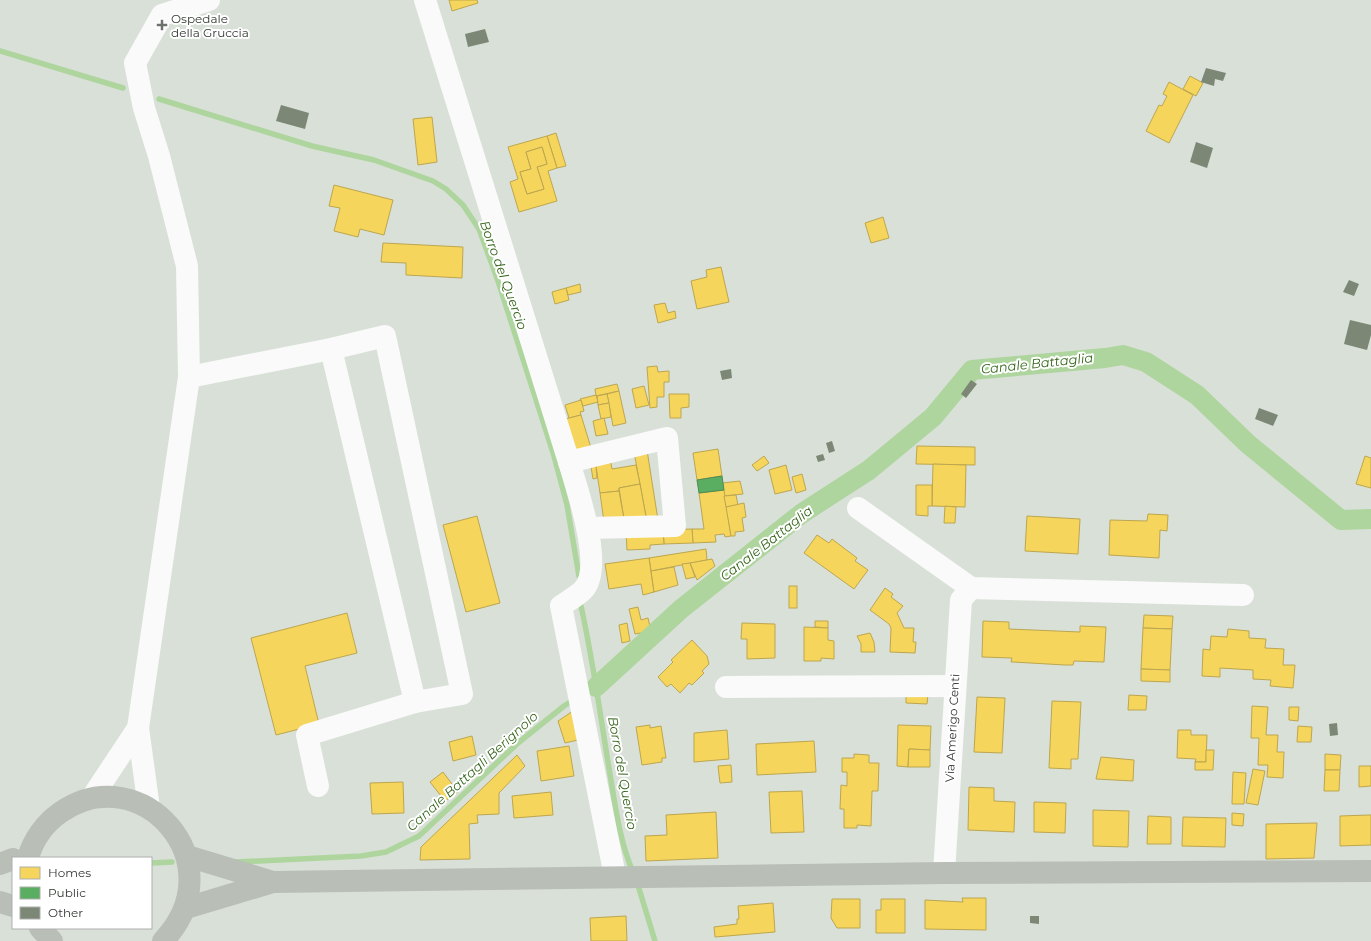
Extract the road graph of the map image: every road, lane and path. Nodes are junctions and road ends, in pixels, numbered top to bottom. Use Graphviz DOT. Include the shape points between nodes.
graph roads {
  1 [pos="209,0"];
  2 [pos="425,0"];
  3 [pos="331,349"];
  4 [pos="189,377"];
  5 [pos="569,462"];
  6 [pos="858,508"];
  7 [pos="588,528"];
  8 [pos="971,588"];
  9 [pos="1243,595"];
  10 [pos="954,686"];
  11 [pos="726,687"];
  12 [pos="414,702"];
  13 [pos="138,728"];
  14 [pos="318,786"];
  15 [pos="91,799"];
  16 [pos="149,808"];
  17 [pos="187,856"];
  18 [pos="22,857"];
  19 [pos="12,860"];
  20 [pos="0,864"];
  21 [pos="1371,871"];
  22 [pos="944,873"];
  23 [pos="615,876"];
  24 [pos="273,882"];
  25 [pos="0,902"];
  26 [pos="12,906"];
  27 [pos="186,908"];
  28 [pos="41,929"];
  29 [pos="52,941"];
  30 [pos="163,941"];
  1 -- 4 [label="street" via="162,14 134,63 187,266"];
  2 -- 5 [label="street"];
  3 -- 4 [label="street"];
  3 -- 12 [label="street"];
  3 -- 12 [label="street" via="385,336 462,694"];
  4 -- 13 [label="street"];
  5 -- 7 [label="street"];
  5 -- 7 [label="street" via="667,438 675,526"];
  6 -- 8 [label="street"];
  7 -- 23 [label="street" via="592,567 584,589 560,606"];
  8 -- 9 [label="street"];
  8 -- 10 [label="street, Via Amerigo Centi" via="961,600"];
  10 -- 11 [label="street"];
  10 -- 22 [label="street, Via Amerigo Centi"];
  12 -- 14 [label="street" via="307,736"];
  13 -- 15 [label="street"];
  13 -- 16 [label="street"];
  15 -- 16 [label="main road" via="105,797 130,800"];
  15 -- 18 [label="main road" via="68,807 55,816"];
  16 -- 17 [label="main road" via="165,820 180,839"];
  17 -- 24 [label="main road"];
  17 -- 27 [label="main road" via="190,888"];
  19 -- 20 [label="main road"];
  21 -- 22 [label="main road"];
  22 -- 23 [label="main road"];
  23 -- 24 [label="main road"];
  24 -- 27 [label="main road"];
  25 -- 26 [label="main road"];
  27 -- 30 [label="main road" via="174,929"];
  28 -- 29 [label="main road"];
}
